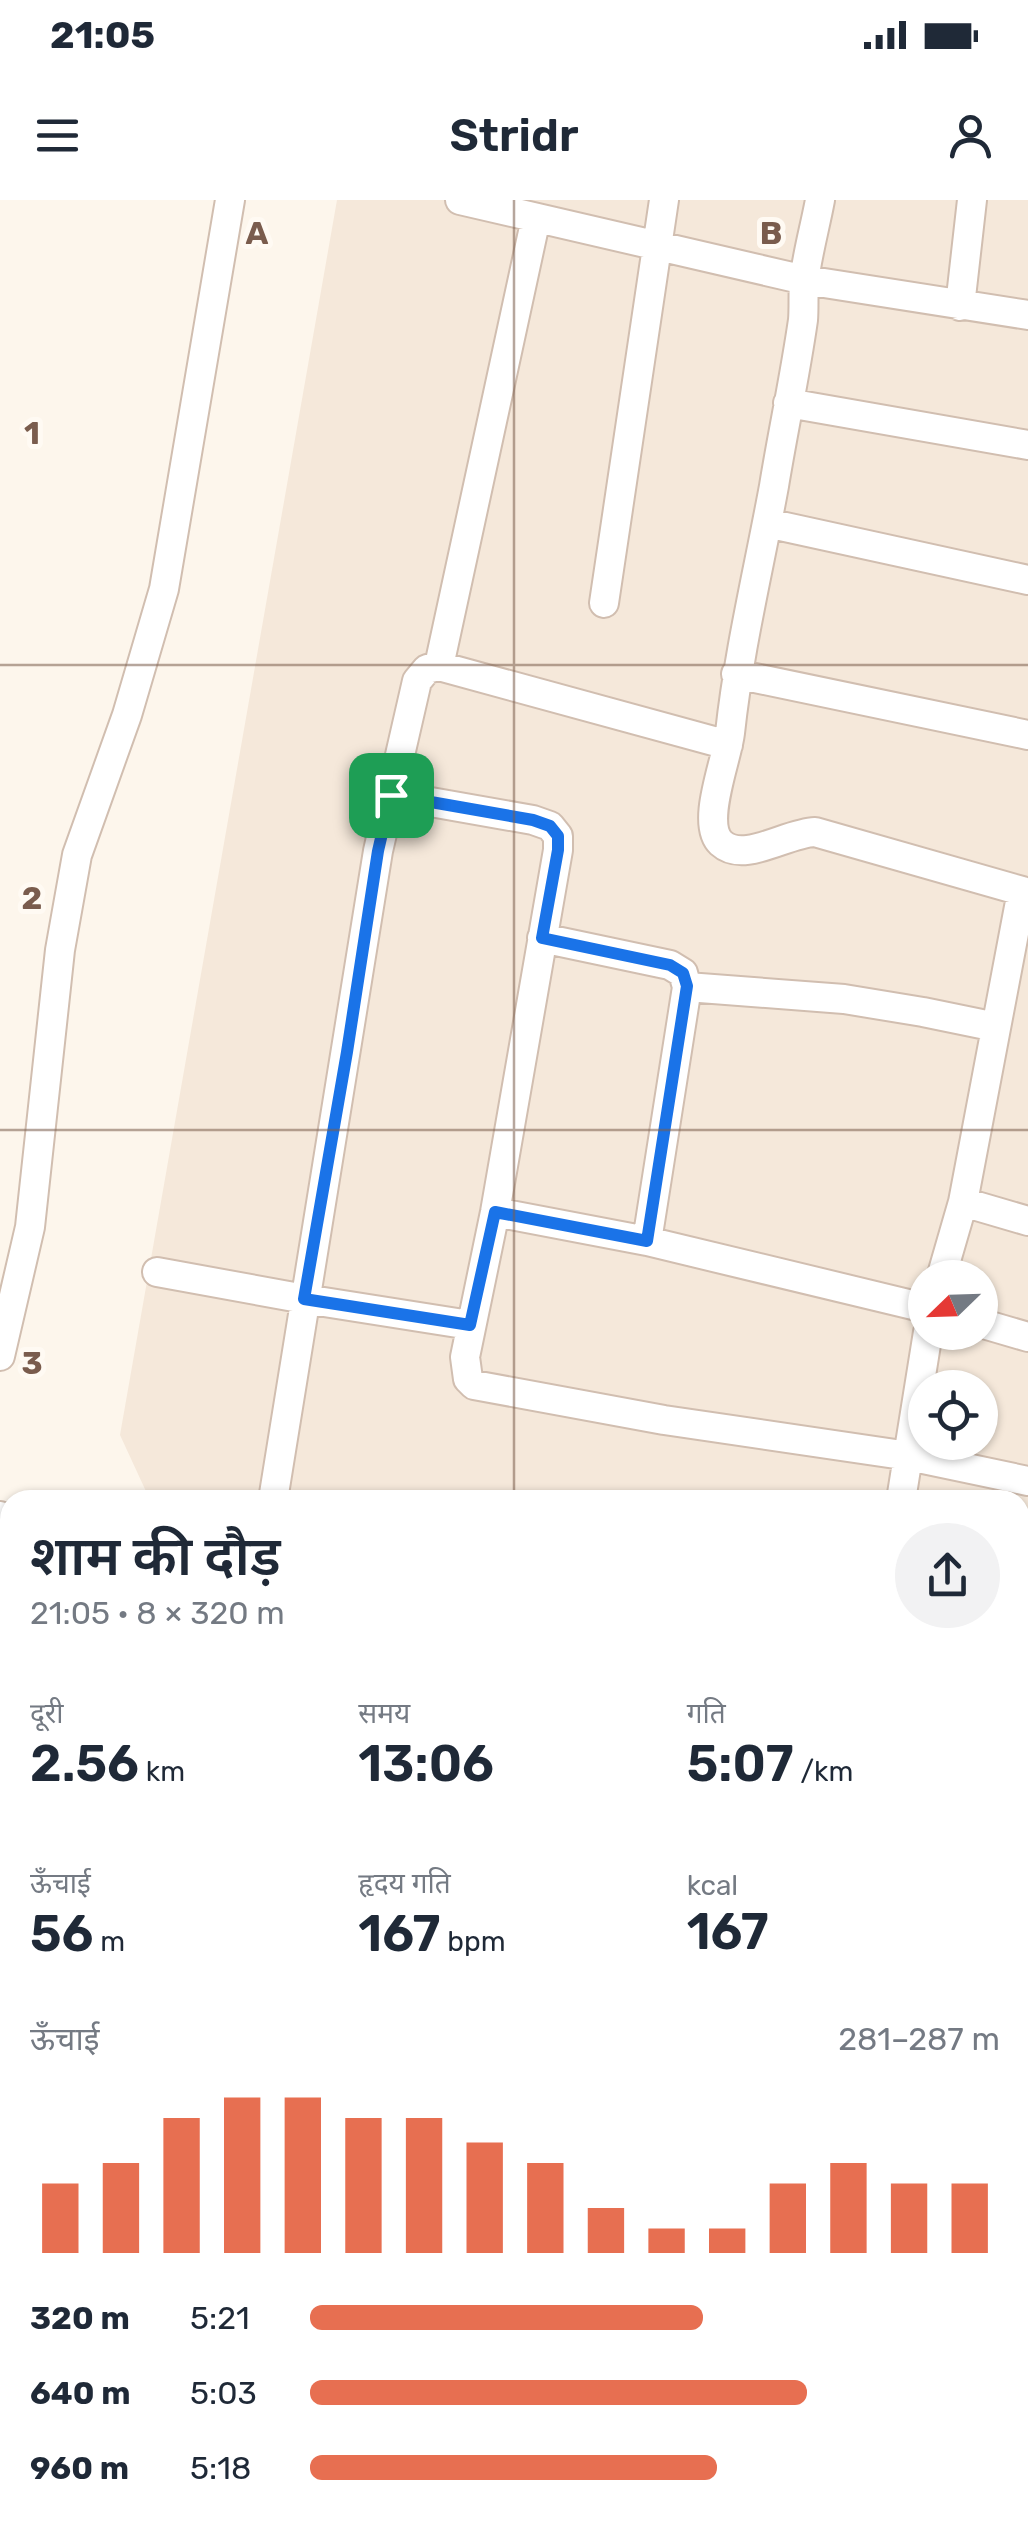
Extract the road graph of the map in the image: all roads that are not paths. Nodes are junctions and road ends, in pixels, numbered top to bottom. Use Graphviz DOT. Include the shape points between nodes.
graph roads {
  1 [pos="230,200"];
  2 [pos="460,200"];
  3 [pos="664,200"];
  4 [pos="820,200"];
  5 [pos="972,200"];
  6 [pos="536,218"];
  7 [pos="658,245"];
  8 [pos="804,280"];
  9 [pos="960,306"];
  10 [pos="1028,315"];
  11 [pos="788,403"];
  12 [pos="1028,446"];
  13 [pos="767,523"];
  14 [pos="1028,580"];
  15 [pos="604,603"];
  16 [pos="440,666"];
  17 [pos="736,674"];
  18 [pos="1028,735"];
  19 [pos="728,745"];
  20 [pos="391,795"];
  21 [pos="1025,891"];
  22 [pos="542,938"];
  23 [pos="687,986"];
  24 [pos="996,1027"];
  25 [pos="963,1202"];
  26 [pos="495,1212"];
  27 [pos="1028,1221"];
  28 [pos="647,1241"];
  29 [pos="946,1260"];
  30 [pos="156,1272"];
  31 [pos="304,1299"];
  32 [pos="908,1304"];
  33 [pos="470,1325"];
  34 [pos="998,1329"];
  35 [pos="1028,1337"];
  36 [pos="0,1356"];
  37 [pos="908,1456"];
  38 [pos="908,1460"];
  39 [pos="928,1460"];
  40 [pos="1028,1481"];
  41 [pos="275,1490"];
  42 [pos="903,1490"];
  1 -- 36 [label="street" via="164,590 76,855 30,1227"];
  2 -- 6 [label="street"];
  3 -- 7 [label="street"];
  4 -- 8 [label="street"];
  5 -- 9 [label="street"];
  6 -- 7 [label="street"];
  6 -- 16 [label="street"];
  7 -- 8 [label="street"];
  7 -- 15 [label="street"];
  8 -- 9 [label="street"];
  8 -- 11 [label="street"];
  9 -- 10 [label="street"];
  11 -- 12 [label="street"];
  11 -- 13 [label="street"];
  13 -- 14 [label="street"];
  13 -- 17 [label="street"];
  16 -- 19 [label="street"];
  16 -- 20 [label="street" via="418,681"];
  17 -- 18 [label="street"];
  17 -- 19 [label="street"];
  19 -- 21 [label="street" via="712,816 723,845 751,850 815,832"];
  20 -- 22 [label="street" via="550,826 558,850"];
  20 -- 31 [label="street"];
  21 -- 24 [label="street"];
  22 -- 23 [label="street" via="670,965 683,973"];
  22 -- 26 [label="street"];
  23 -- 24 [label="street" via="844,1000"];
  23 -- 28 [label="street"];
  24 -- 25 [label="street"];
  25 -- 27 [label="street"];
  25 -- 29 [label="street"];
  26 -- 28 [label="street"];
  26 -- 33 [label="street"];
  28 -- 32 [label="street"];
  30 -- 31 [label="street"];
  31 -- 33 [label="street"];
  31 -- 41 [label="street"];
  33 -- 37 [label="street" via="468,1378 483,1388"];
  34 -- 35 [label="street"];
  38 -- 42 [label="street"];
  39 -- 40 [label="street"];
}
